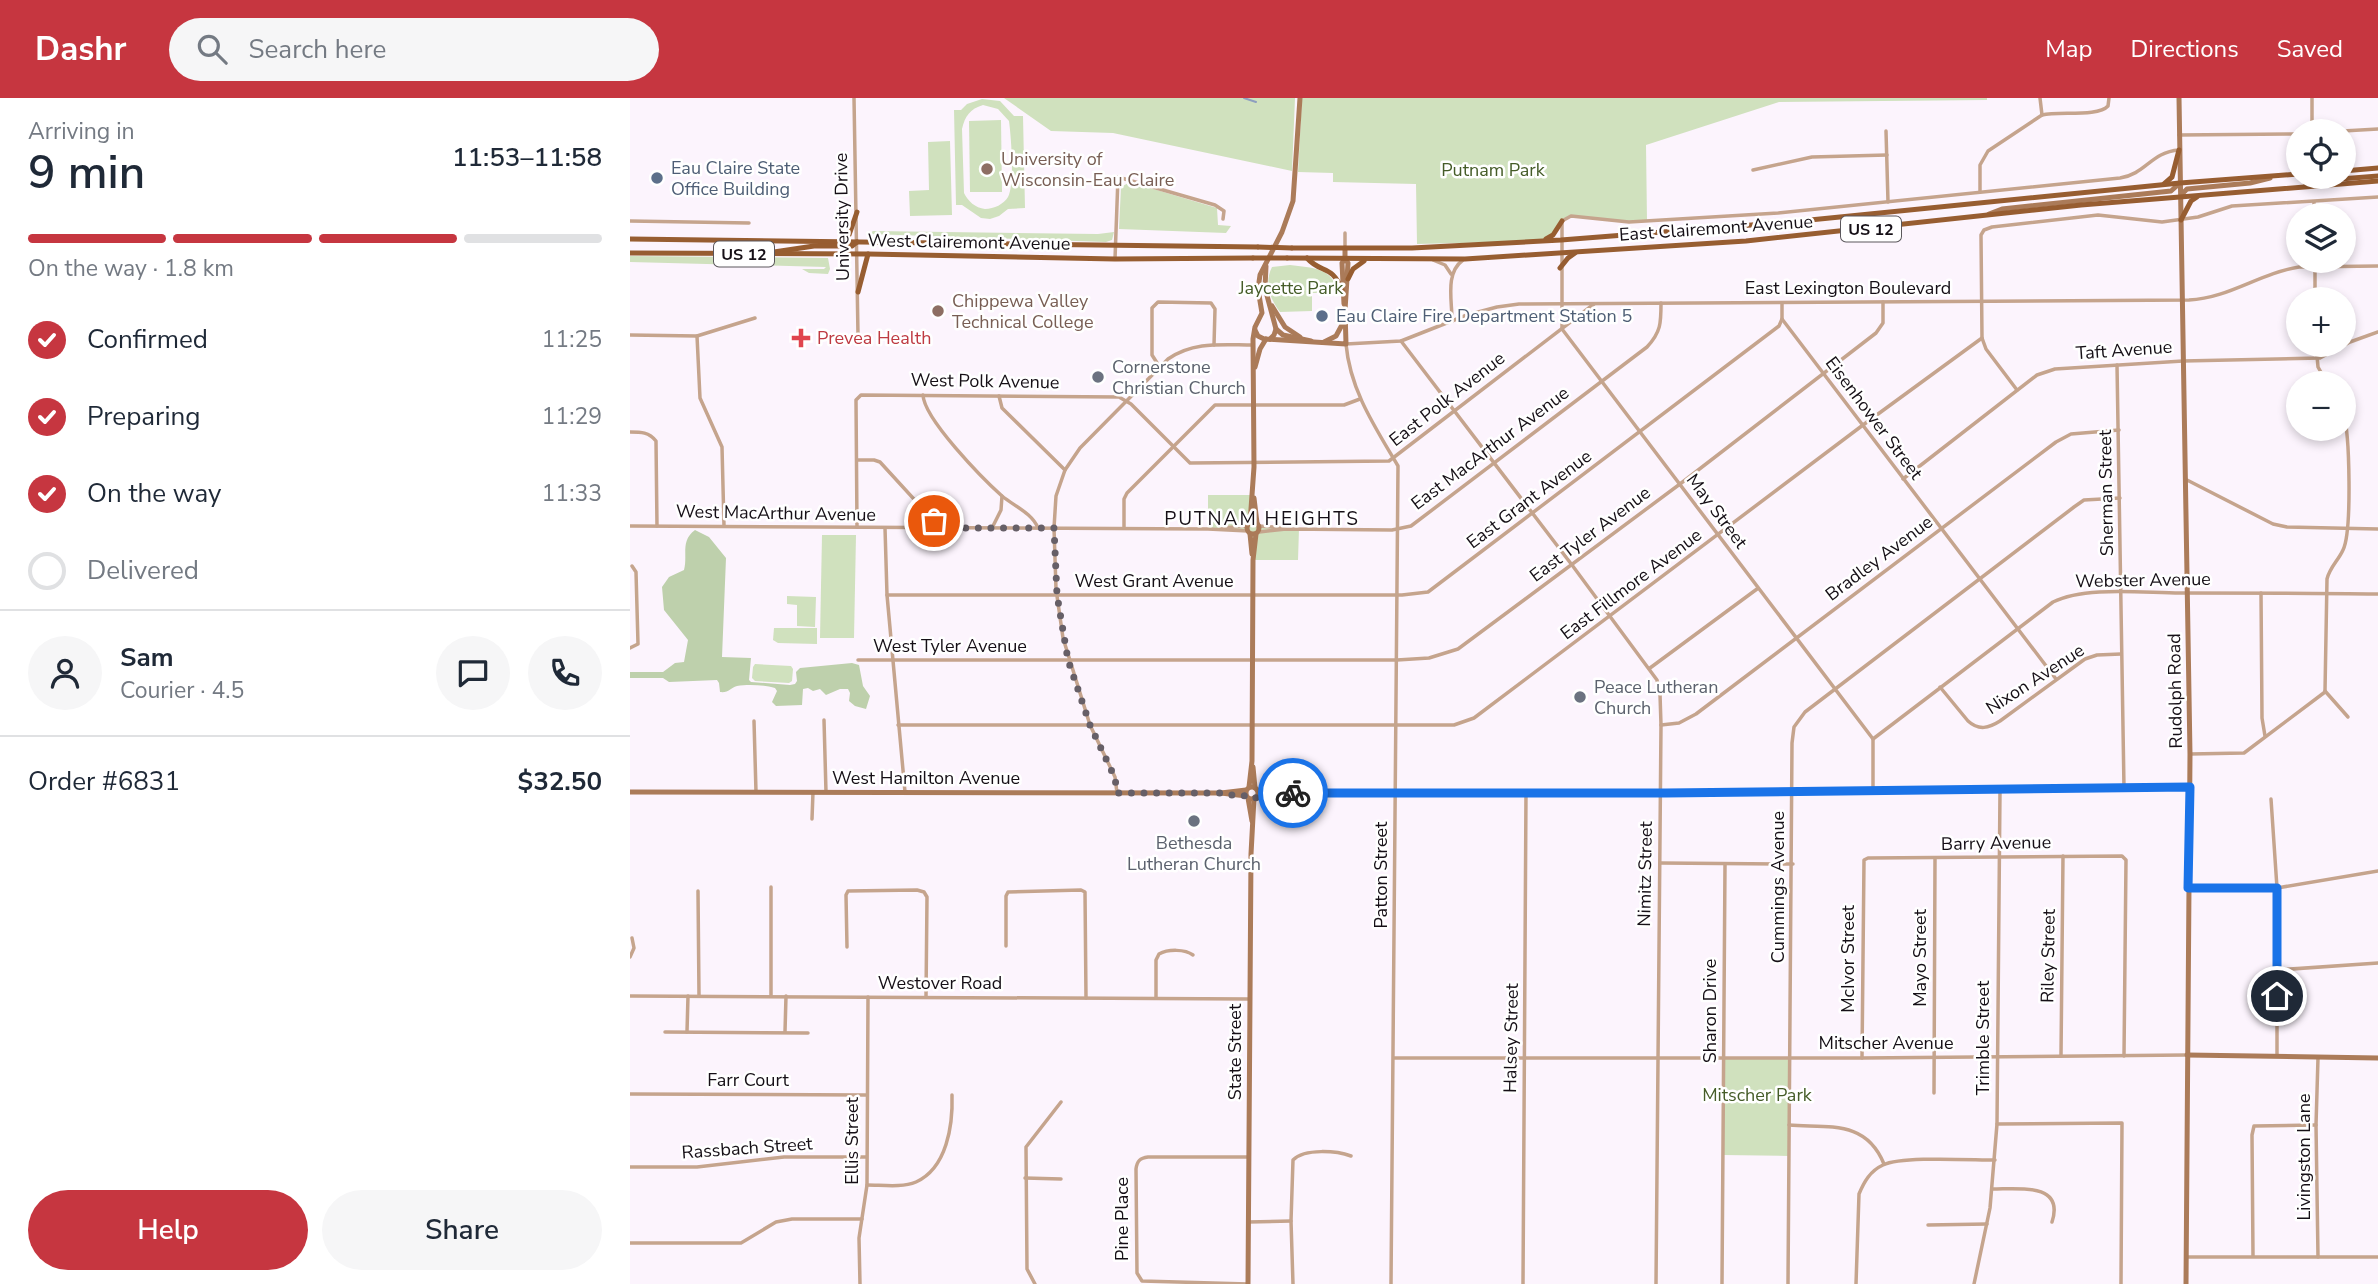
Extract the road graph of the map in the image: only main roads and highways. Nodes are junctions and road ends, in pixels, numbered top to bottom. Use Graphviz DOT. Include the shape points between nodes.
graph roads {
  1 [pos="2179,150"];
  2 [pos="2378,168"];
  3 [pos="2356,170"];
  4 [pos="2286,175"];
  5 [pos="2378,178"];
  6 [pos="2156,186"];
  7 [pos="2206,194"];
  8 [pos="857,212"];
  9 [pos="2181,220"];
  10 [pos="1562,221"];
  11 [pos="630,239"];
  12 [pos="839,241"];
  13 [pos="857,241"];
  14 [pos="1544,241"];
  15 [pos="1293,248"];
  16 [pos="1579,251"];
  17 [pos="630,253"];
  18 [pos="868,254"];
  19 [pos="764,255"];
  20 [pos="1307,258"];
  21 [pos="1368,260"];
  22 [pos="1560,268"];
  23 [pos="1348,279"];
  24 [pos="1342,290"];
  25 [pos="858,292"];
  1 -- 6 [label="main road" via="2169,181"];
  2 -- 3 [label="main road"];
  4 -- 6 [label="main road, East Clairemont Avenue / US 12"];
  5 -- 7 [label="main road, East Clairemont Avenue / US 12"];
  6 -- 14 [label="main road, East Clairemont Avenue / US 12"];
  7 -- 9 [label="main road" via="2191,201"];
  7 -- 16 [label="main road, East Clairemont Avenue / US 12" via="1746,241"];
  8 -- 12 [label="main road" via="849,235"];
  10 -- 14 [label="main road"];
  11 -- 12 [label="main road, West Clairemont Avenue / US 12"];
  12 -- 13 [label="main road, West Clairemont Avenue / US 12"];
  13 -- 15 [label="main road, West Clairemont Avenue / US 12, bridge"];
  13 -- 19 [label="main road" via="852,246 789,248"];
  14 -- 15 [label="main road, East Clairemont Avenue / US 12"];
  16 -- 21 [label="main road, East Clairemont Avenue / US 12"];
  16 -- 22 [label="main road"];
  17 -- 19 [label="main road, West Clairemont Avenue / US 12"];
  18 -- 19 [label="main road, West Clairemont Avenue / US 12"];
  18 -- 20 [label="main road, West Clairemont Avenue / US 12, bridge"];
  18 -- 25 [label="main road"];
  20 -- 21 [label="main road, East Clairemont Avenue / US 12"];
  20 -- 24 [label="main road" via="1333,274"];
  21 -- 23 [label="main road" via="1353,269"];
}
